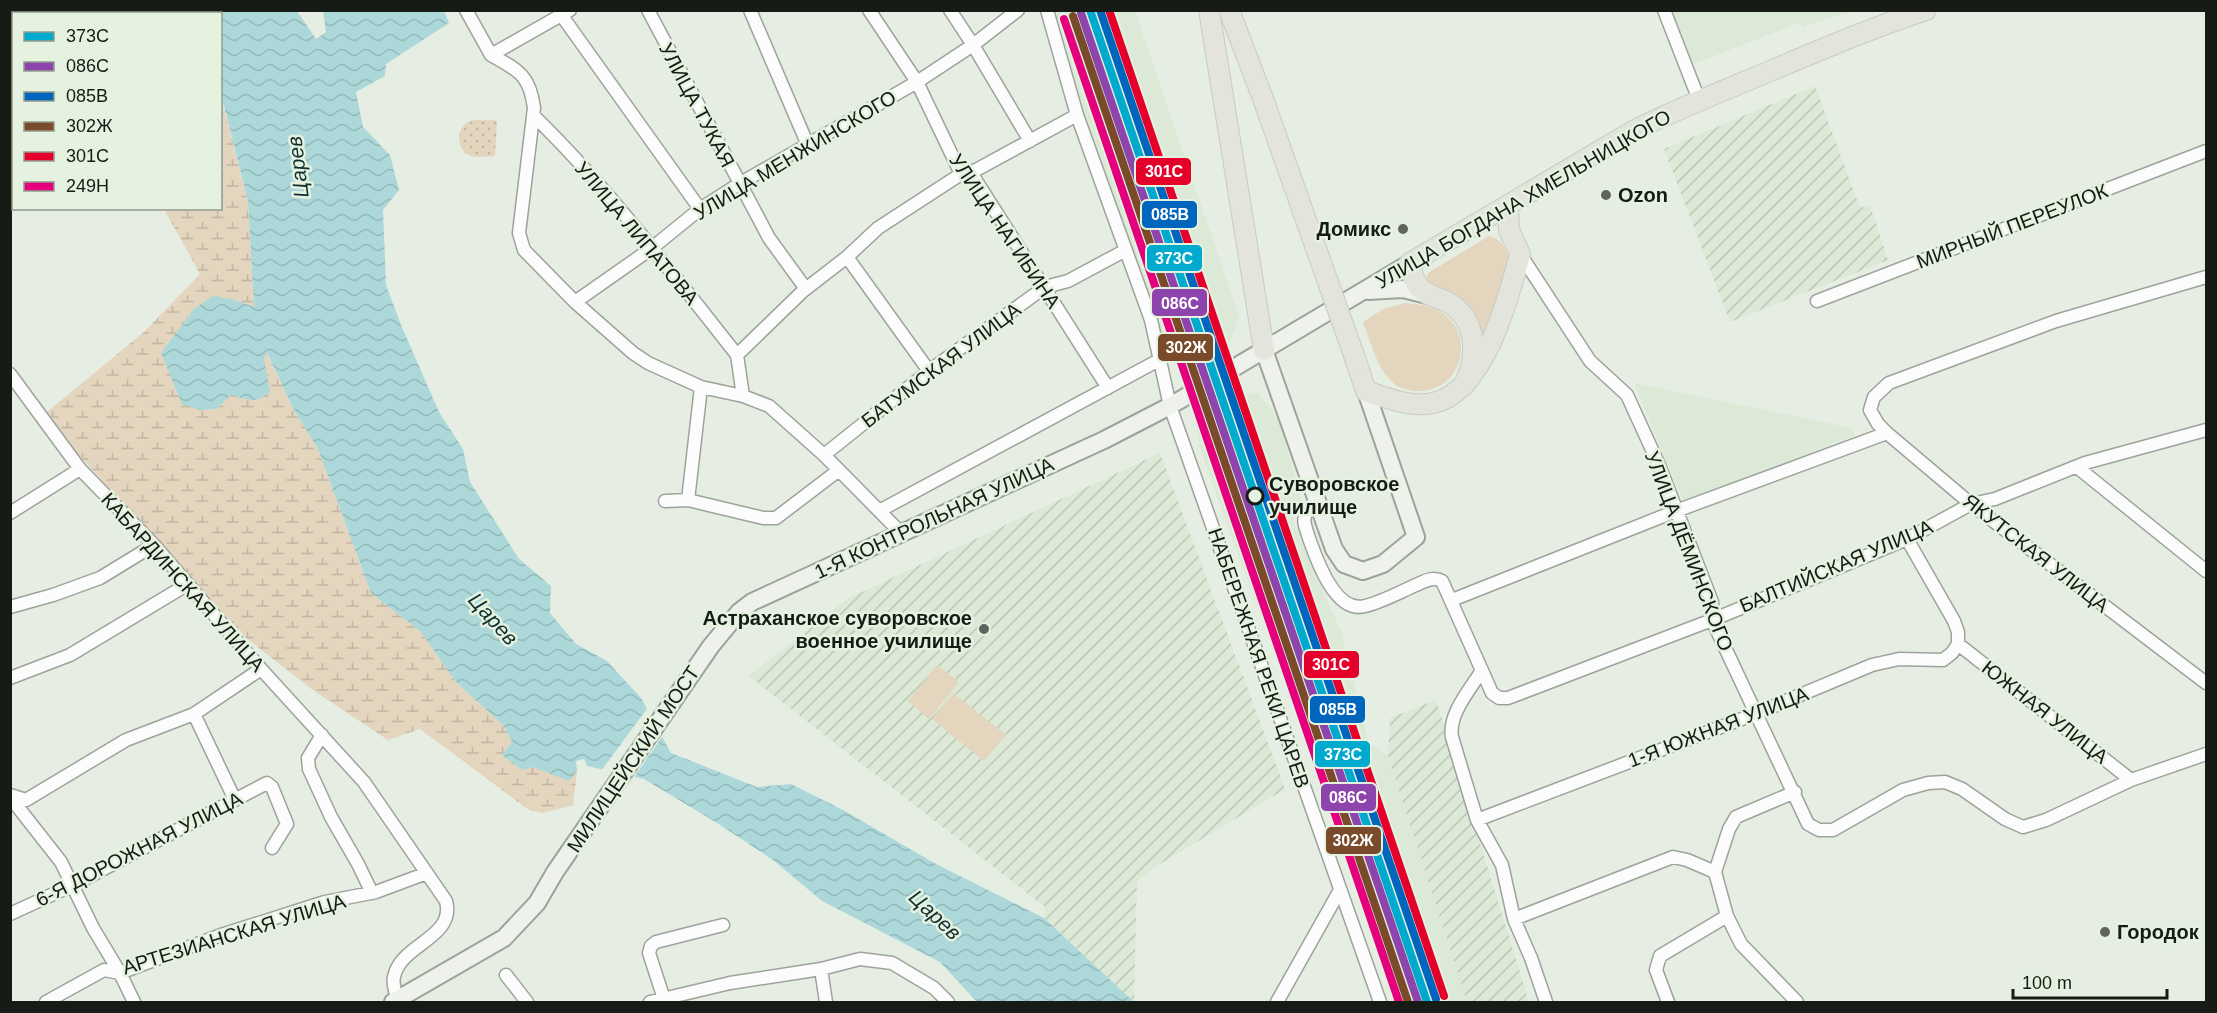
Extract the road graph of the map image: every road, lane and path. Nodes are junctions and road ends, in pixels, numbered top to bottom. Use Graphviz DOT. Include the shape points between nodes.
graph roads {
  1 [pos="648,10"];
  2 [pos="750,10"];
  3 [pos="869,10"];
  4 [pos="950,10"];
  5 [pos="1018,10"];
  6 [pos="1047,10"];
  7 [pos="1209,10"];
  8 [pos="1229,10"];
  9 [pos="1664,10"];
  10 [pos="1926,10"];
  11 [pos="466,13"];
  12 [pos="566,13"];
  13 [pos="1905,14"];
  14 [pos="973,45"];
  15 [pos="492,55"];
  16 [pos="917,82"];
  17 [pos="1699,100"];
  18 [pos="533,115"];
  19 [pos="1077,115"];
  20 [pos="1030,141"];
  21 [pos="807,144"];
  22 [pos="2206,151"];
  23 [pos="961,174"];
  24 [pos="739,184"];
  25 [pos="1508,205"];
  26 [pos="700,209"];
  27 [pos="652,248"];
  28 [pos="1126,250"];
  29 [pos="1520,254"];
  30 [pos="848,257"];
  31 [pos="1410,263"];
  32 [pos="2206,277"];
  33 [pos="1045,287"];
  34 [pos="806,289"];
  35 [pos="1362,292"];
  36 [pos="1427,295"];
  37 [pos="1817,301"];
  38 [pos="575,302"];
  39 [pos="1264,351"];
  40 [pos="737,355"];
  41 [pos="1159,360"];
  42 [pos="929,371"];
  43 [pos="10,374"];
  44 [pos="1464,385"];
  45 [pos="701,387"];
  46 [pos="1108,388"];
  47 [pos="1366,391"];
  48 [pos="743,396"];
  49 [pos="1170,406"];
  50 [pos="2206,431"];
  51 [pos="1887,433"];
  52 [pos="824,455"];
  53 [pos="2077,466"];
  54 [pos="80,470"];
  55 [pos="839,470"];
  56 [pos="688,500"];
  57 [pos="665,501"];
  58 [pos="1316,501"];
  59 [pos="1971,504"];
  60 [pos="879,511"];
  61 [pos="1676,511"];
  62 [pos="10,513"];
  63 [pos="901,533"];
  64 [pos="1907,539"];
  65 [pos="154,546"];
  66 [pos="2206,571"];
  67 [pos="188,584"];
  68 [pos="1452,600"];
  69 [pos="10,607"];
  70 [pos="1712,620"];
  71 [pos="1958,644"];
  72 [pos="711,646"];
  73 [pos="261,669"];
  74 [pos="1482,670"];
  75 [pos="10,678"];
  76 [pos="2206,683"];
  77 [pos="194,714"];
  78 [pos="1755,714"];
  79 [pos="322,735"];
  80 [pos="2206,754"];
  81 [pos="2131,780"];
  82 [pos="1795,792"];
  83 [pos="10,796"];
  84 [pos="236,800"];
  85 [pos="1477,820"];
  86 [pos="272,848"];
  87 [pos="1715,872"];
  88 [pos="427,873"];
  89 [pos="73,885"];
  90 [pos="1340,890"];
  91 [pos="372,893"];
  92 [pos="10,914"];
  93 [pos="1727,916"];
  94 [pos="1514,920"];
  95 [pos="723,925"];
  96 [pos="821,969"];
  97 [pos="120,973"];
  98 [pos="506,975"];
  99 [pos="664,999"];
  100 [pos="46,1002"];
  101 [pos="134,1002"];
  102 [pos="397,1002"];
  103 [pos="527,1002"];
  104 [pos="650,1002"];
  105 [pos="826,1002"];
  106 [pos="948,1002"];
  107 [pos="1277,1002"];
  108 [pos="1380,1002"];
  109 [pos="1546,1002"];
  110 [pos="1668,1002"];
  111 [pos="1797,1002"];
  1 -- 24 [label="street, УЛИЦА ТУКАЯ"];
  2 -- 21 [label="street"];
  3 -- 16 [label="street, УЛИЦА НАГИБИНА"];
  4 -- 14 [label="street"];
  5 -- 14 [label="street, УЛИЦА МЕНЖИНСКОГО"];
  6 -- 19 [label="street, НАБЕРЕЖНАЯ РЕКИ ЦАРЕВ"];
  7 -- 39 [label="main road"];
  8 -- 47 [label="main road, bridge"];
  9 -- 17 [label="street"];
  10 -- 13 [label="main road, УЛИЦА БОГДАНА ХМЕЛЬНИЦКОГО"];
  11 -- 15 [label="street"];
  12 -- 15 [label="street"];
  12 -- 26 [label="street"];
  13 -- 17 [label="main road, УЛИЦА БОГДАНА ХМЕЛЬНИЦКОГО"];
  14 -- 16 [label="street, УЛИЦА МЕНЖИНСКОГО"];
  14 -- 20 [label="street"];
  15 -- 18 [label="street" via="525,77 532,95"];
  16 -- 21 [label="street, УЛИЦА МЕНЖИНСКОГО"];
  16 -- 23 [label="street, УЛИЦА НАГИБИНА"];
  17 -- 25 [label="main road, УЛИЦА БОГДАНА ХМЕЛЬНИЦКОГО" via="1635,130"];
  18 -- 27 [label="street, УЛИЦА ЛИПАТОВА" via="566,147"];
  18 -- 38 [label="street" via="520,242"];
  19 -- 20 [label="street"];
  19 -- 28 [label="street, НАБЕРЕЖНАЯ РЕКИ ЦАРЕВ"];
  20 -- 23 [label="street"];
  21 -- 24 [label="street, УЛИЦА МЕНЖИНСКОГО"];
  22 -- 37 [label="street, МИРНЫЙ ПЕРЕУЛОК"];
  23 -- 30 [label="street" via="878,228"];
  23 -- 33 [label="street, УЛИЦА НАГИБИНА" via="975,179"];
  24 -- 26 [label="street, УЛИЦА МЕНЖИНСКОГО"];
  24 -- 34 [label="street, УЛИЦА ТУКАЯ" via="769,238"];
  25 -- 29 [label="main road" via="1509,230"];
  25 -- 31 [label="main road, УЛИЦА БОГДАНА ХМЕЛЬНИЦКОГО"];
  26 -- 27 [label="street, УЛИЦА МЕНЖИНСКОГО"];
  27 -- 38 [label="street, УЛИЦА МЕНЖИНСКОГО"];
  27 -- 40 [label="street, УЛИЦА ЛИПАТОВА"];
  28 -- 33 [label="street, БАТУМСКАЯ УЛИЦА" via="1068,281"];
  28 -- 41 [label="street, НАБЕРЕЖНАЯ РЕКИ ЦАРЕВ" via="1151,320"];
  29 -- 44 [label="main road" via="1485,356"];
  29 -- 61 [label="street, УЛИЦА ДЁМИНСКОГО" via="1590,361 1627,395"];
  30 -- 34 [label="street"];
  30 -- 42 [label="street"];
  31 -- 35 [label="main road, УЛИЦА БОГДАНА ХМЕЛЬНИЦКОГО"];
  31 -- 36 [label="main road" via="1416,283"];
  32 -- 51 [label="street, ЯКУТСКАЯ УЛИЦА" via="2056,321 1889,383 1870,405 1871,415"];
  33 -- 42 [label="street, БАТУМСКАЯ УЛИЦА"];
  33 -- 46 [label="street, УЛИЦА НАГИБИНА"];
  34 -- 40 [label="street"];
  35 -- 36 [label="main road" via="1389,289"];
  35 -- 39 [label="main road, УЛИЦА БОГДАНА ХМЕЛЬНИЦКОГО"];
  36 -- 44 [label="main road" via="1459,310 1472,333 1473,360"];
  38 -- 45 [label="street" via="648,363"];
  39 -- 49 [label="main road, УЛИЦА БОГДАНА ХМЕЛЬНИЦКОГО"];
  39 -- 58 [label="main road"];
  40 -- 48 [label="street"];
  41 -- 46 [label="street"];
  41 -- 49 [label="street, НАБЕРЕЖНАЯ РЕКИ ЦАРЕВ"];
  42 -- 52 [label="street, БАТУМСКАЯ УЛИЦА"];
  43 -- 54 [label="street, КАБАРДИНСКАЯ УЛИЦА"];
  44 -- 47 [label="main road" via="1445,399 1417,405"];
  45 -- 48 [label="street"];
  45 -- 56 [label="street"];
  46 -- 60 [label="street"];
  47 -- 58 [label="main road" via="1416,537 1373,569 1353,568 1344,564 1334,549"];
  48 -- 52 [label="street" via="769,406"];
  49 -- 63 [label="main road, 1-Я КОНТРОЛЬНАЯ УЛИЦА"];
  49 -- 90 [label="street, НАБЕРЕЖНАЯ РЕКИ ЦАРЕВ"];
  50 -- 53 [label="street, БАЛТИЙСКАЯ УЛИЦА"];
  51 -- 59 [label="street, ЯКУТСКАЯ УЛИЦА"];
  51 -- 61 [label="street"];
  52 -- 55 [label="street"];
  53 -- 59 [label="street, БАЛТИЙСКАЯ УЛИЦА" via="1995,499"];
  53 -- 66 [label="street"];
  54 -- 62 [label="street"];
  54 -- 65 [label="street, КАБАРДИНСКАЯ УЛИЦА"];
  55 -- 56 [label="street" via="776,518"];
  55 -- 60 [label="street"];
  56 -- 57 [label="street"];
  58 -- 68 [label="street, БАЛТИЙСКАЯ УЛИЦА" via="1303,520 1318,565 1341,598 1363,607 1434,579 1445,584"];
  59 -- 64 [label="street, БАЛТИЙСКАЯ УЛИЦА"];
  59 -- 76 [label="street, ЯКУТСКАЯ УЛИЦА"];
  60 -- 63 [label="street"];
  61 -- 68 [label="street"];
  61 -- 70 [label="street, УЛИЦА ДЁМИНСКОГО" via="1712,602"];
  63 -- 72 [label="main road, 1-Я КОНТРОЛЬНАЯ УЛИЦА" via="752,602"];
  64 -- 70 [label="street, БАЛТИЙСКАЯ УЛИЦА"];
  64 -- 71 [label="street" via="1954,621"];
  65 -- 67 [label="street, КАБАРДИНСКАЯ УЛИЦА"];
  65 -- 69 [label="street" via="100,578"];
  67 -- 73 [label="street, КАБАРДИНСКАЯ УЛИЦА"];
  67 -- 75 [label="street" via="70,655"];
  68 -- 74 [label="street, БАЛТИЙСКАЯ УЛИЦА"];
  70 -- 74 [label="street, БАЛТИЙСКАЯ УЛИЦА" via="1508,698 1492,693"];
  70 -- 78 [label="street, УЛИЦА ДЁМИНСКОГО"];
  71 -- 78 [label="street, 1-Я ЮЖНАЯ УЛИЦА" via="1943,660 1899,659 1872,665"];
  71 -- 81 [label="street, ЮЖНАЯ УЛИЦА"];
  72 -- 102 [label="main road, МИЛИЦЕЙСКИЙ МОСТ" via="537,903 504,938"];
  73 -- 77 [label="street"];
  73 -- 79 [label="street, КАБАРДИНСКАЯ УЛИЦА"];
  74 -- 85 [label="street" via="1450,728"];
  77 -- 83 [label="street" via="126,740 26,800"];
  77 -- 84 [label="street"];
  78 -- 82 [label="street, УЛИЦА ДЁМИНСКОГО"];
  78 -- 85 [label="street, 1-Я ЮЖНАЯ УЛИЦА"];
  79 -- 88 [label="street, КАБАРДИНСКАЯ УЛИЦА" via="364,782"];
  79 -- 91 [label="street" via="307,763"];
  80 -- 81 [label="street"];
  81 -- 82 [label="street, УЛИЦА ДЁМИНСКОГО" via="2023,827 1945,782 1903,790 1833,830 1819,831 1808,824"];
  82 -- 87 [label="street" via="1736,817"];
  83 -- 89 [label="street" via="61,862"];
  84 -- 86 [label="street, 6-Я ДОРОЖНАЯ УЛИЦА" via="267,783 272,787 286,824"];
  84 -- 89 [label="street, 6-Я ДОРОЖНАЯ УЛИЦА"];
  85 -- 94 [label="street" via="1502,865"];
  87 -- 93 [label="street"];
  87 -- 94 [label="street" via="1673,857"];
  88 -- 91 [label="street, АРТЕЗИАНСКАЯ УЛИЦА"];
  88 -- 102 [label="street, КАБАРДИНСКАЯ УЛИЦА" via="446,901 448,916 400,965 393,978"];
  89 -- 92 [label="street, 6-Я ДОРОЖНАЯ УЛИЦА"];
  89 -- 97 [label="street"];
  90 -- 107 [label="street"];
  90 -- 108 [label="street, НАБЕРЕЖНАЯ РЕКИ ЦАРЕВ"];
  91 -- 97 [label="street, АРТЕЗИАНСКАЯ УЛИЦА" via="325,902 221,935"];
  93 -- 110 [label="street" via="1660,956 1656,970"];
  93 -- 111 [label="street" via="1746,950"];
  94 -- 109 [label="street"];
  95 -- 99 [label="street" via="651,946 649,953"];
  96 -- 99 [label="street" via="730,983"];
  96 -- 105 [label="street"];
  96 -- 106 [label="street" via="860,959 892,963 934,988"];
  97 -- 100 [label="street, АРТЕЗИАНСКАЯ УЛИЦА" via="104,970"];
  97 -- 101 [label="street"];
  98 -- 103 [label="street"];
  99 -- 104 [label="street"];
}
